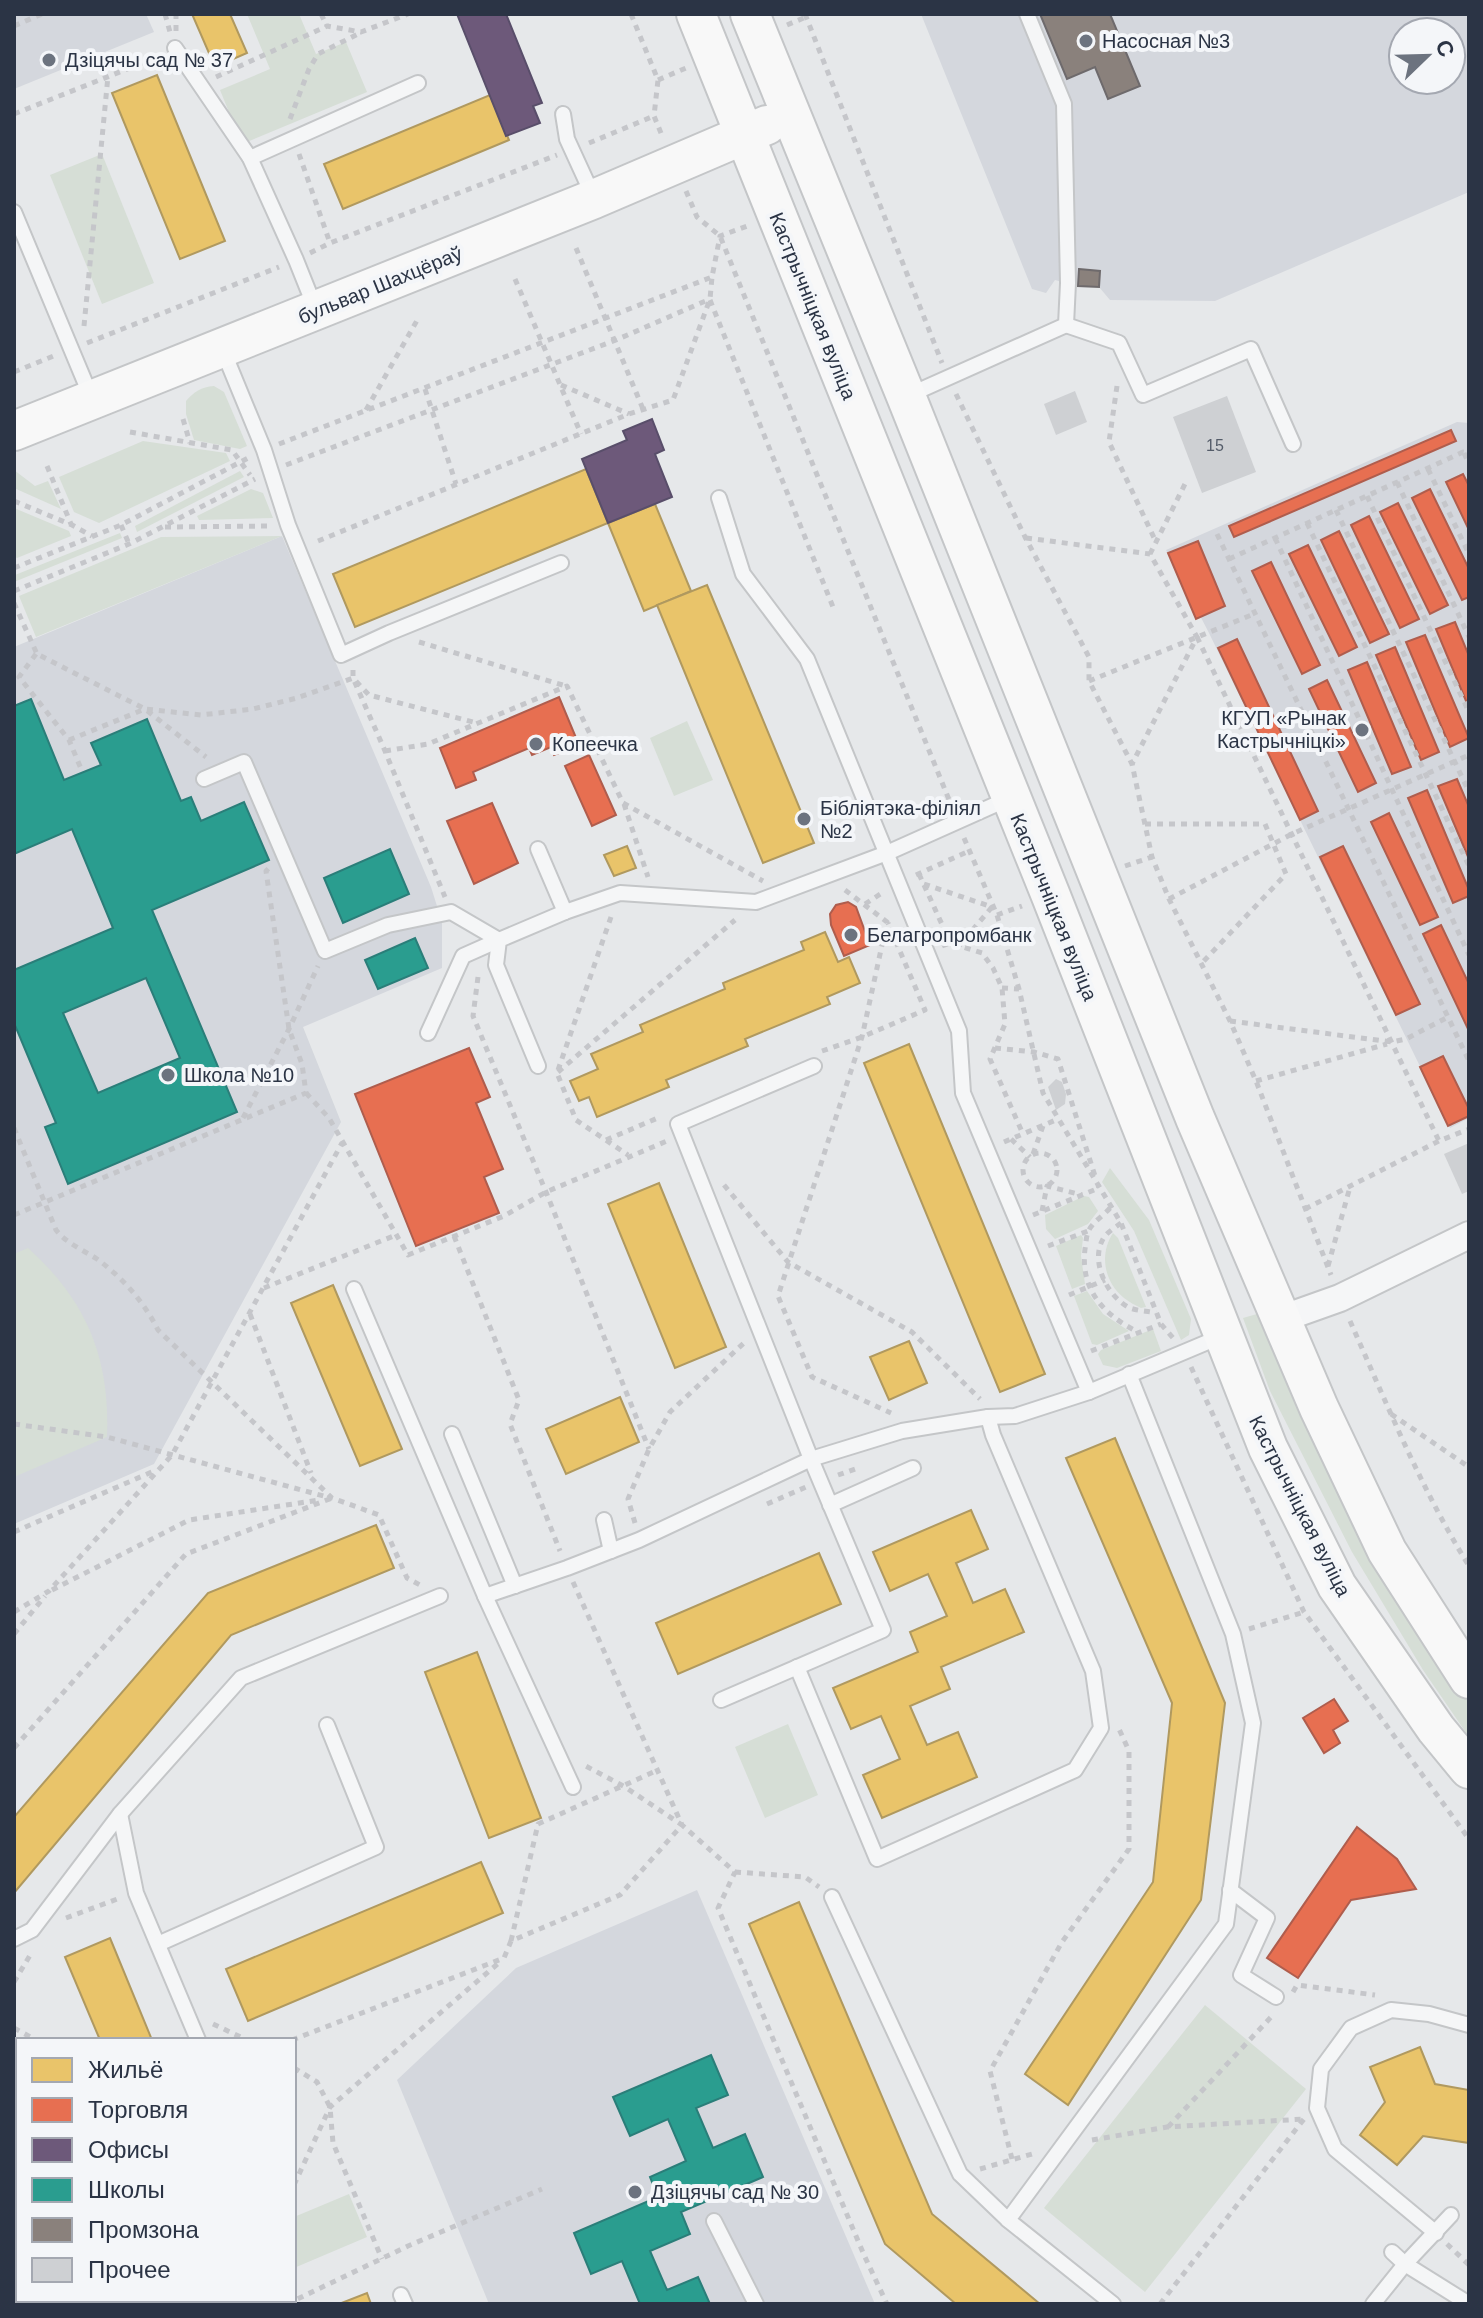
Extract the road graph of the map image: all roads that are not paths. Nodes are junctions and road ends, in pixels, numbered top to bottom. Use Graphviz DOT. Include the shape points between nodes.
graph roads {
  1 [pos="696,14"];
  2 [pos="750,14"];
  3 [pos="1027,14"];
  4 [pos="175,48"];
  5 [pos="418,83"];
  6 [pos="563,114"];
  7 [pos="790,115"];
  8 [pos="744,135"];
  9 [pos="250,158"];
  10 [pos="594,199"];
  11 [pos="14,212"];
  12 [pos="316,310"];
  13 [pos="1066,325"];
  14 [pos="222,348"];
  15 [pos="906,396"];
  16 [pos="92,400"];
  17 [pos="14,431"];
  18 [pos="1293,444"];
  19 [pos="719,498"];
  20 [pos="561,563"];
  21 [pos="204,779"];
  22 [pos="1010,798"];
  23 [pos="538,849"];
  24 [pos="887,853"];
  25 [pos="565,912"];
  26 [pos="499,940"];
  27 [pos="428,1033"];
  28 [pos="538,1066"];
  29 [pos="814,1066"];
  30 [pos="1469,1235"];
  31 [pos="354,1289"];
  32 [pos="1281,1319"];
  33 [pos="1222,1336"];
  34 [pos="1129,1374"];
  35 [pos="1089,1392"];
  36 [pos="988,1417"];
  37 [pos="452,1434"];
  38 [pos="811,1459"];
  39 [pos="913,1468"];
  40 [pos="830,1505"];
  41 [pos="604,1520"];
  42 [pos="611,1551"];
  43 [pos="515,1586"];
  44 [pos="440,1596"];
  45 [pos="485,1596"];
  46 [pos="797,1667"];
  47 [pos="1469,1679"];
  48 [pos="721,1700"];
  49 [pos="327,1725"];
  50 [pos="1469,1769"];
  51 [pos="573,1787"];
  52 [pos="120,1814"];
  53 [pos="1230,1890"];
  54 [pos="832,1897"];
  55 [pos="14,1939"];
  56 [pos="158,1944"];
  57 [pos="1284,1996"];
  58 [pos="1469,2025"];
  59 [pos="197,2038"];
  60 [pos="1451,2215"];
  61 [pos="1008,2220"];
  62 [pos="714,2221"];
  63 [pos="1436,2233"];
  64 [pos="1392,2252"];
  65 [pos="1405,2264"];
  66 [pos="756,2304"];
  67 [pos="1113,2304"];
  68 [pos="1373,2304"];
  69 [pos="1469,2304"];
  1 -- 8 [label="main road, Кастрычніцкая вуліца"];
  2 -- 7 [label="main road"];
  3 -- 13 [label="lane" via="1064,104"];
  4 -- 9 [label="lane"];
  5 -- 9 [label="lane"];
  6 -- 10 [label="lane" via="567,139"];
  7 -- 8 [label="main road, бульвар Шахцёраў"];
  7 -- 15 [label="main road"];
  8 -- 10 [label="main road, бульвар Шахцёраў"];
  8 -- 22 [label="main road, Кастрычніцкая вуліца"];
  9 -- 12 [label="lane"];
  10 -- 12 [label="main road, бульвар Шахцёраў"];
  11 -- 16 [label="lane"];
  12 -- 14 [label="main road, бульвар Шахцёраў"];
  13 -- 15 [label="lane"];
  13 -- 18 [label="lane" via="1119,343 1143,395 1251,349"];
  14 -- 16 [label="main road, бульвар Шахцёраў"];
  14 -- 20 [label="lane" via="341,655"];
  15 -- 32 [label="main road" via="1096,876"];
  16 -- 17 [label="main road, бульвар Шахцёраў"];
  19 -- 24 [label="lane" via="743,574 807,659"];
  21 -- 26 [label="lane" via="244,762 325,951 388,925 451,912"];
  22 -- 24 [label="lane"];
  22 -- 33 [label="main road, Кастрычніцкая вуліца"];
  23 -- 25 [label="lane"];
  24 -- 25 [label="lane" via="756,902 620,893"];
  24 -- 35 [label="lane" via="959,1031 963,1093"];
  25 -- 26 [label="lane"];
  26 -- 27 [label="lane" via="463,956"];
  26 -- 28 [label="lane" via="496,965"];
  29 -- 38 [label="lane" via="678,1124"];
  30 -- 32 [label="street" via="1340,1298"];
  31 -- 45 [label="lane"];
  32 -- 47 [label="main road" via="1387,1551"];
  33 -- 34 [label="lane"];
  33 -- 50 [label="main road, Кастрычніцкая вуліца" via="1268,1448 1337,1586"];
  34 -- 35 [label="lane"];
  34 -- 53 [label="lane" via="1233,1634 1253,1723"];
  35 -- 36 [label="lane" via="1015,1416"];
  36 -- 38 [label="lane" via="902,1431"];
  36 -- 46 [label="lane" via="1093,1671 1101,1728 1075,1770 877,1859"];
  37 -- 43 [label="lane"];
  38 -- 40 [label="lane"];
  38 -- 42 [label="lane"];
  39 -- 40 [label="lane"];
  40 -- 46 [label="lane" via="883,1630"];
  41 -- 42 [label="lane"];
  42 -- 43 [label="lane"];
  43 -- 45 [label="lane"];
  44 -- 52 [label="lane" via="241,1678"];
  45 -- 51 [label="lane"];
  46 -- 48 [label="lane"];
  49 -- 56 [label="lane" via="376,1847"];
  52 -- 55 [label="lane" via="32,1930"];
  52 -- 56 [label="lane" via="136,1893"];
  53 -- 57 [label="lane" via="1267,1918 1241,1975"];
  53 -- 61 [label="lane" via="1226,1924"];
  54 -- 61 [label="lane" via="960,2174"];
  56 -- 59 [label="lane"];
  58 -- 63 [label="lane" via="1391,2010 1351,2028 1321,2069 1317,2108 1335,2149"];
  60 -- 63 [label="lane"];
  61 -- 67 [label="lane"];
  62 -- 66 [label="lane"];
  63 -- 65 [label="lane"];
  64 -- 65 [label="lane"];
  65 -- 68 [label="lane"];
  65 -- 69 [label="lane"];
}
